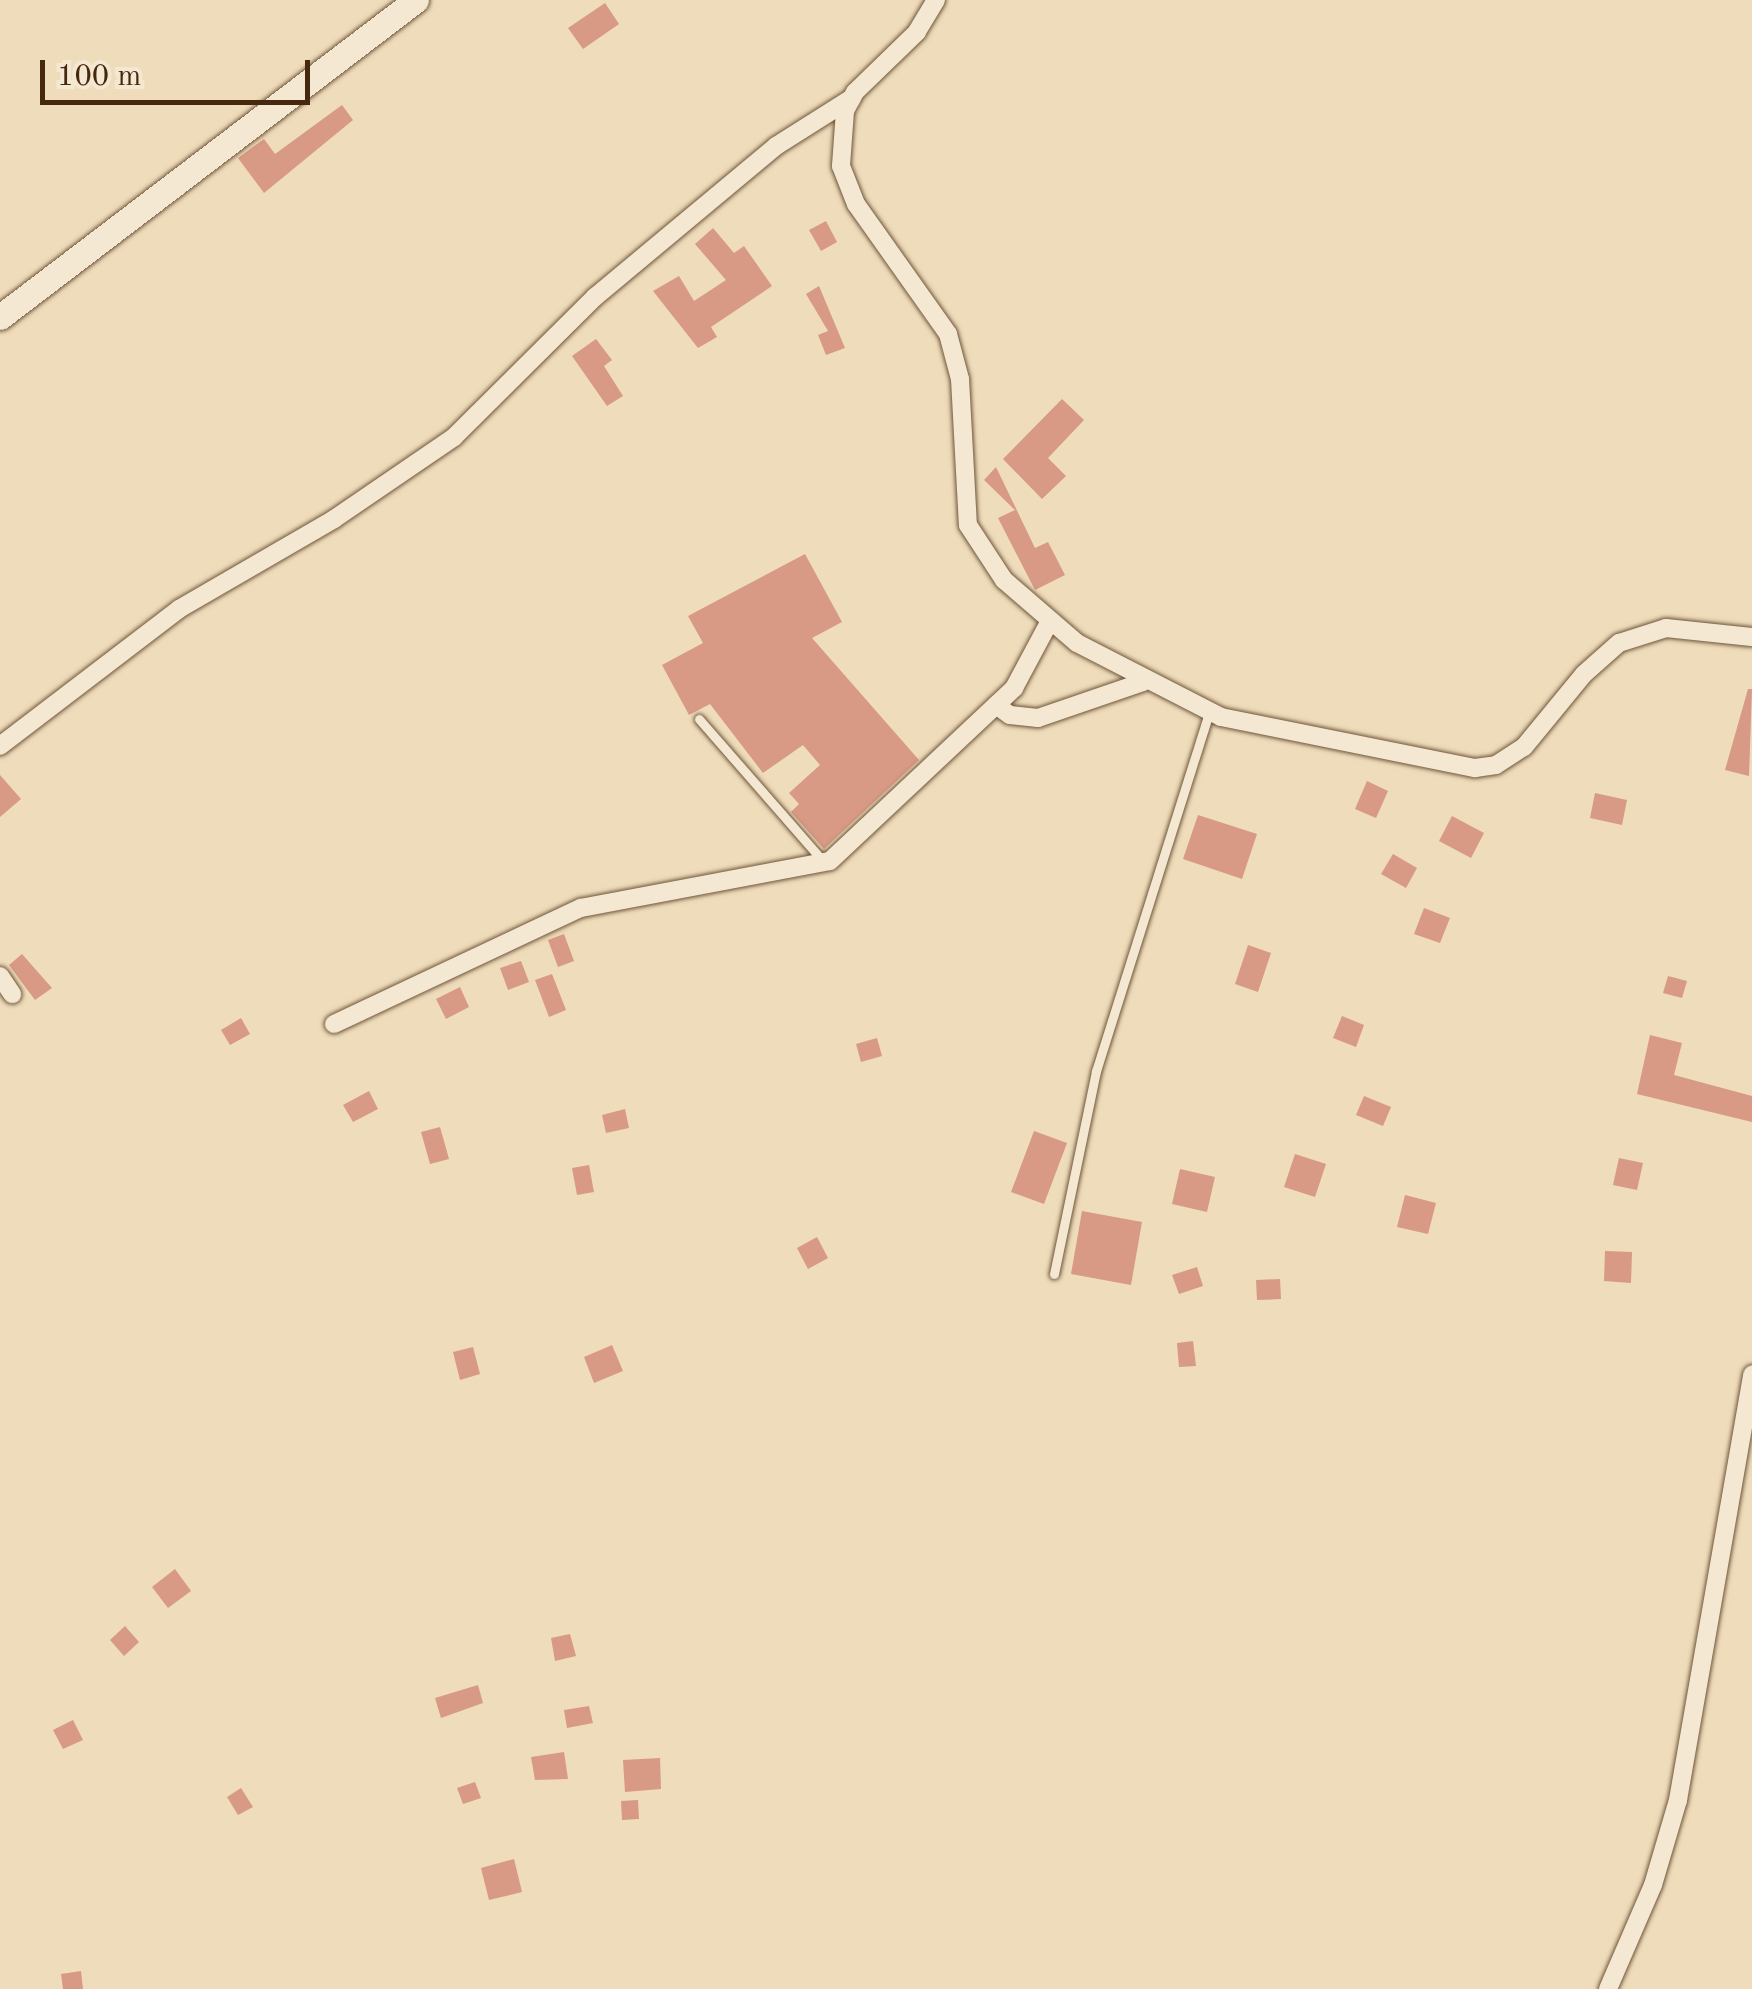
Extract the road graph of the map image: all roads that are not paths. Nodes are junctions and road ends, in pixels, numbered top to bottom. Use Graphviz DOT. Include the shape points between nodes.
graph roads {
  1 [pos="416,0"];
  2 [pos="936,0"];
  3 [pos="852,98"];
  4 [pos="0,318"];
  5 [pos="1050,620"];
  6 [pos="1752,637"];
  7 [pos="1143,682"];
  8 [pos="996,705"];
  9 [pos="1209,713"];
  10 [pos="699,719"];
  11 [pos="0,746"];
  12 [pos="825,863"];
  13 [pos="0,976"];
  14 [pos="12,994"];
  15 [pos="334,1024"];
  16 [pos="1054,1274"];
  17 [pos="1752,1374"];
  18 [pos="1608,1989"];
  1 -- 4 [label="street"];
  2 -- 3 [label="street" via="917,32"];
  3 -- 5 [label="street" via="841,131 846,182 935,309 957,360 968,525 993,567"];
  3 -- 11 [label="street" via="776,146 595,297 454,436 334,520 179,608"];
  5 -- 7 [label="street"];
  5 -- 8 [label="street" via="1033,662"];
  6 -- 9 [label="street" via="1666,628 1630,638 1584,674 1524,747 1485,766 1257,728"];
  7 -- 8 [label="street" via="1038,718"];
  7 -- 9 [label="street"];
  8 -- 12 [label="street" via="848,849"];
  9 -- 16 [label="lane" via="1096,1071"];
  10 -- 12 [label="lane"];
  12 -- 15 [label="street" via="581,908"];
  13 -- 14 [label="street"];
  17 -- 18 [label="street" via="1671,1829"];
}
